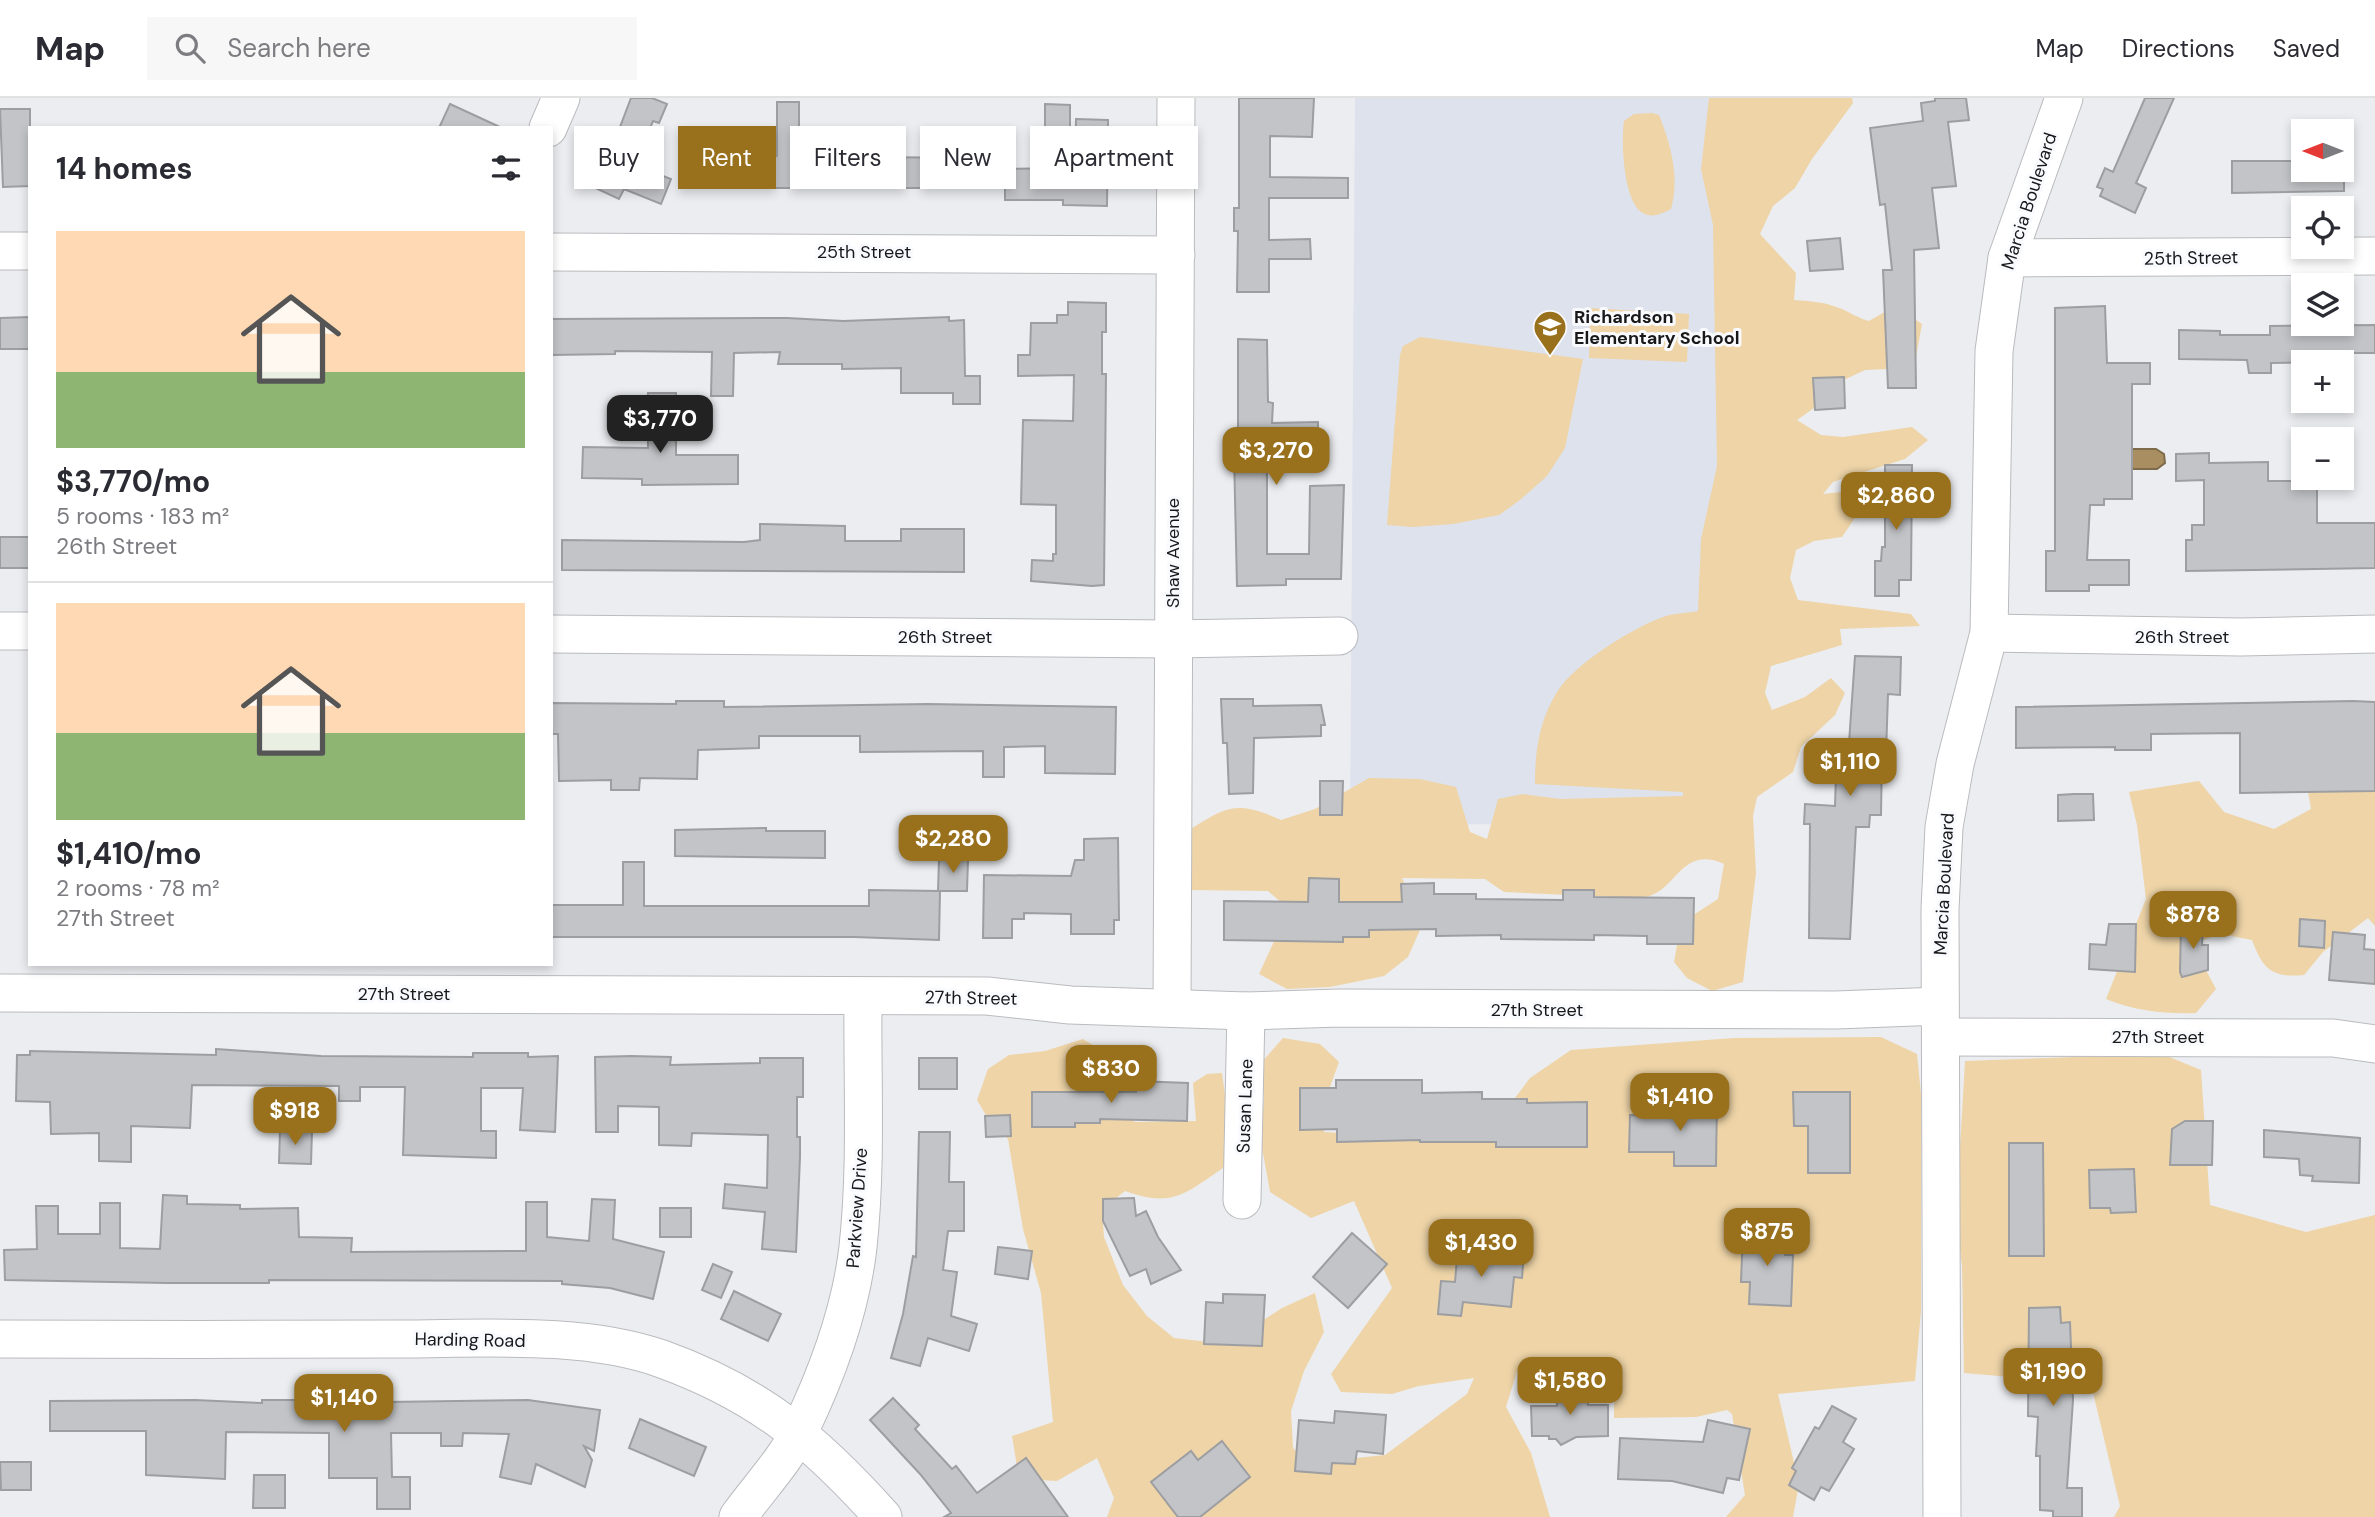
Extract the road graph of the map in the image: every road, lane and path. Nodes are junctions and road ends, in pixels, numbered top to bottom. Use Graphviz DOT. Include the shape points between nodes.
graph roads {
  1 [pos="561,98"];
  2 [pos="1176,98"];
  3 [pos="2064,98"];
  4 [pos="549,126"];
  5 [pos="0,251"];
  6 [pos="28,251"];
  7 [pos="553,251"];
  8 [pos="1176,255"];
  9 [pos="2375,256"];
  10 [pos="2007,258"];
  11 [pos="0,631"];
  12 [pos="28,631"];
  13 [pos="1989,633"];
  14 [pos="553,634"];
  15 [pos="2375,634"];
  16 [pos="1339,636"];
  17 [pos="1173,639"];
  18 [pos="119,979"];
  19 [pos="0,993"];
  20 [pos="863,996"];
  21 [pos="1172,1009"];
  22 [pos="1246,1011"];
  23 [pos="1941,1021"];
  24 [pos="2375,1044"];
  25 [pos="1242,1200"];
  26 [pos="0,1339"];
  27 [pos="799,1432"];
  28 [pos="738,1517"];
  29 [pos="883,1517"];
  30 [pos="1942,1517"];
  1 -- 4 [label="street"];
  2 -- 8 [label="street, Shaw Avenue"];
  3 -- 10 [label="street, Marcia Boulevard"];
  5 -- 6 [label="street"];
  7 -- 8 [label="street, 25th Street"];
  8 -- 17 [label="street, Shaw Avenue"];
  9 -- 10 [label="street, 25th Street"];
  10 -- 13 [label="street, Marcia Boulevard" via="1994,351"];
  11 -- 12 [label="street"];
  13 -- 15 [label="street, 26th Street"];
  13 -- 23 [label="street, Marcia Boulevard" via="1958,744 1944,827"];
  14 -- 17 [label="street, 26th Street"];
  16 -- 17 [label="street, 26th Street"];
  17 -- 21 [label="street, Shaw Avenue"];
  18 -- 19 [label="street, 27th Street"];
  18 -- 20 [label="street, 27th Street"];
  20 -- 21 [label="street, 27th Street" via="987,996"];
  20 -- 27 [label="street, Parkview Drive" via="858,1249 839,1332"];
  21 -- 22 [label="street, 27th Street"];
  22 -- 23 [label="street, 27th Street" via="1836,1010"];
  22 -- 25 [label="street, Susan Lane"];
  23 -- 24 [label="street, 27th Street" via="2333,1038"];
  23 -- 30 [label="street, Marcia Boulevard"];
  26 -- 27 [label="street, Harding Road" via="577,1343 659,1358 721,1383"];
  27 -- 28 [label="street, Parkview Drive"];
  27 -- 29 [label="street, Harding Road"];
}
